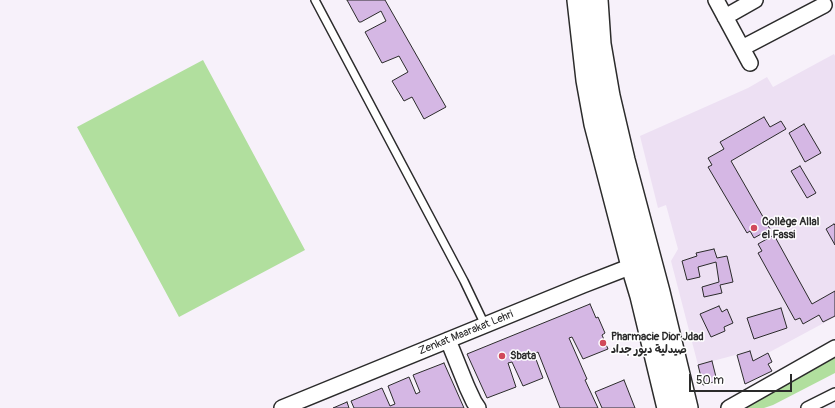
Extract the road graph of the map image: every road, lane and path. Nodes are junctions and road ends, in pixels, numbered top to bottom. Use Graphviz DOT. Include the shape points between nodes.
graph roads {
  1 [pos="315,0"];
  2 [pos="578,0"];
  3 [pos="597,0"];
  4 [pos="716,0"];
  5 [pos="755,0"];
  6 [pos="824,5"];
  7 [pos="725,17"];
  8 [pos="742,48"];
  9 [pos="750,63"];
  10 [pos="641,263"];
  11 [pos="485,325"];
  12 [pos="448,340"];
  13 [pos="835,348"];
  14 [pos="835,394"];
  15 [pos="282,408"];
  16 [pos="478,408"];
  17 [pos="668,408"];
  18 [pos="687,408"];
  19 [pos="729,408"];
  20 [pos="807,408"];
  1 -- 11 [label="lane"];
  2 -- 10 [label="main road" via="595,124"];
  3 -- 10 [label="main road" via="600,44 624,160"];
  4 -- 7 [label="street"];
  5 -- 7 [label="street"];
  6 -- 8 [label="street"];
  7 -- 8 [label="street"];
  8 -- 9 [label="street"];
  10 -- 11 [label="street, Zenkat Maarakat Lehri"];
  10 -- 17 [label="main road" via="641,296"];
  10 -- 18 [label="main road"];
  11 -- 12 [label="street, Zenkat Maarakat Lehri"];
  12 -- 15 [label="street, Zenkat Maarakat Lehri"];
  12 -- 16 [label="street"];
  13 -- 19 [label="street"];
  14 -- 20 [label="street"];
}
